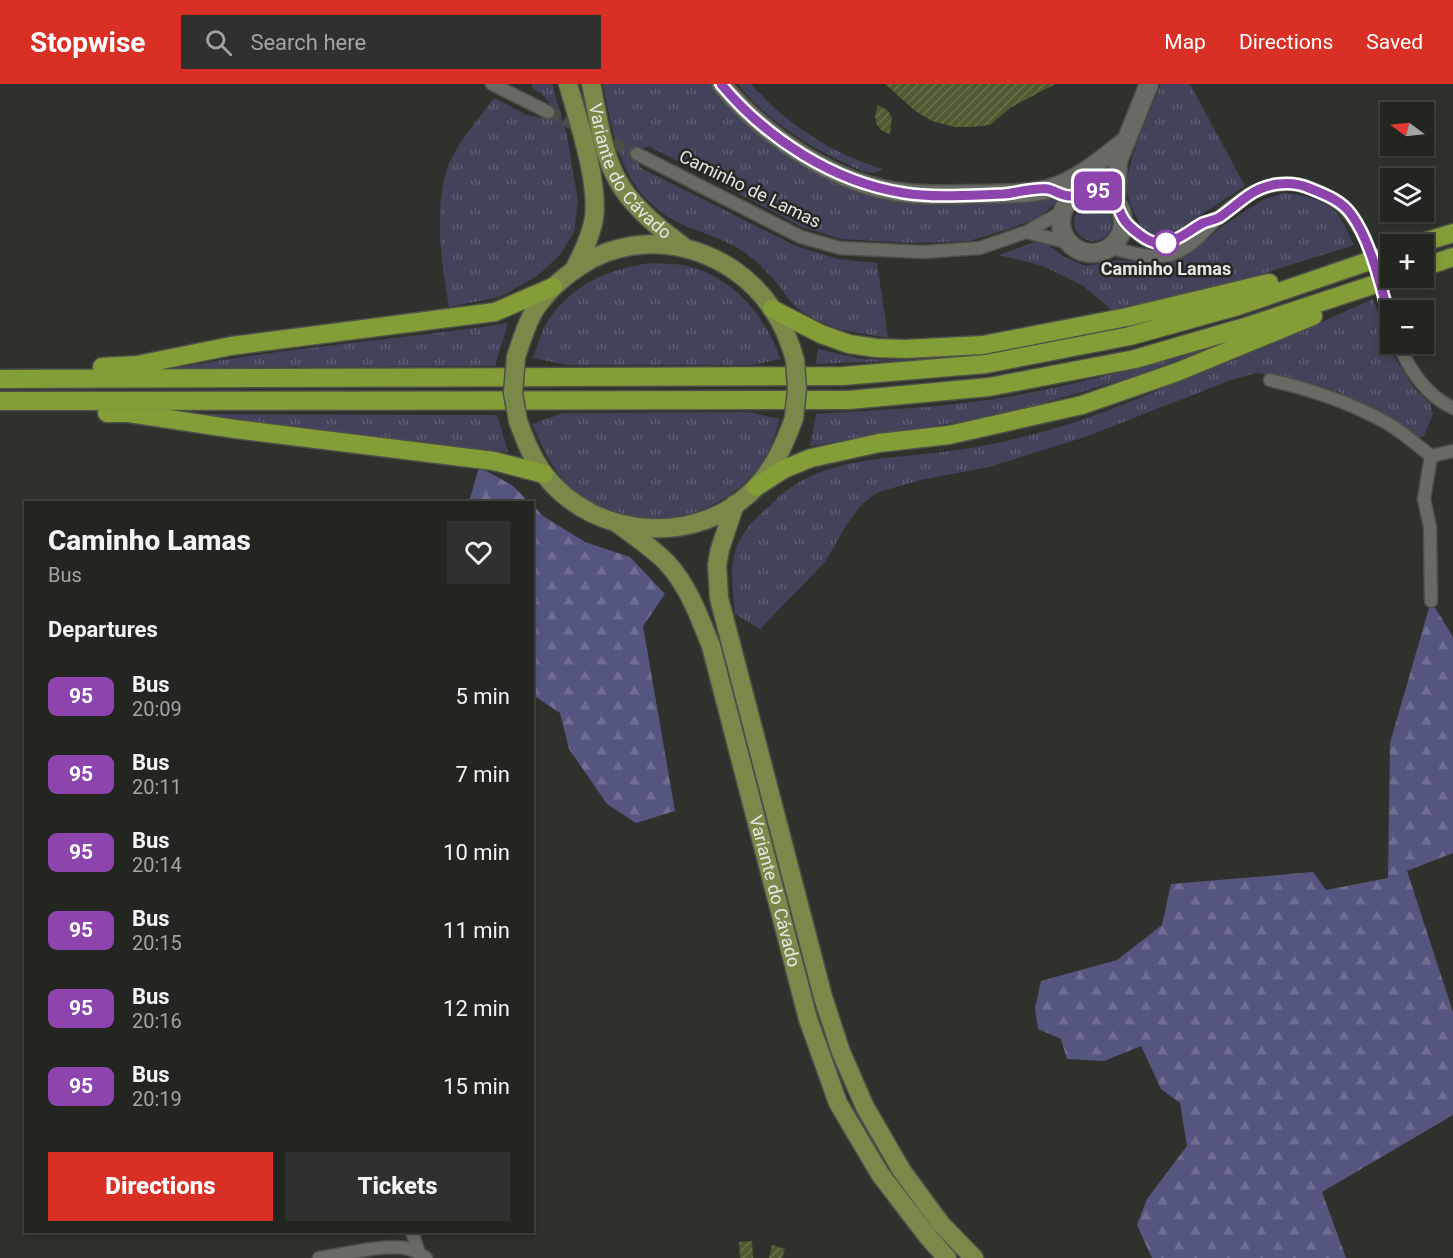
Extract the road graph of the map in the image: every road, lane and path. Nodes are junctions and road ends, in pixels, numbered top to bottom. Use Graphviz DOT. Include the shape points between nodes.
graph roads {
  1 [pos="492,84"];
  2 [pos="568,84"];
  3 [pos="591,84"];
  4 [pos="721,84"];
  5 [pos="1149,84"];
  6 [pos="548,112"];
  7 [pos="1125,141"];
  8 [pos="637,154"];
  9 [pos="1118,161"];
  10 [pos="1047,189"];
  11 [pos="1081,194"];
  12 [pos="1119,210"];
  13 [pos="1062,212"];
  14 [pos="1218,218"];
  15 [pos="1026,232"];
  16 [pos="1453,232"];
  17 [pos="1365,238"];
  18 [pos="1434,239"];
  19 [pos="1070,243"];
  20 [pos="685,247"];
  21 [pos="1109,248"];
  22 [pos="1380,257"];
  23 [pos="1453,257"];
  24 [pos="1434,264"];
  25 [pos="1355,266"];
  26 [pos="574,270"];
  27 [pos="1380,283"];
  28 [pos="552,287"];
  29 [pos="1355,291"];
  30 [pos="772,309"];
  31 [pos="1403,354"];
  32 [pos="0,370"];
  33 [pos="0,379"];
  34 [pos="1270,380"];
  35 [pos="0,400"];
  36 [pos="1453,408"];
  37 [pos="0,411"];
  38 [pos="1453,451"];
  39 [pos="1431,456"];
  40 [pos="544,474"];
  41 [pos="756,487"];
  42 [pos="735,504"];
  43 [pos="617,524"];
  44 [pos="1431,601"];
  45 [pos="412,1233"];
  46 [pos="423,1255"];
  47 [pos="319,1258"];
  48 [pos="947,1258"];
  49 [pos="974,1258"];
  1 -- 6 [label="street"];
  2 -- 26 [label="main road, Variante do Cávado" via="589,165 594,216"];
  3 -- 20 [label="main road, Variante do Cávado" via="607,154 618,182 666,234"];
  4 -- 10 [label="street" via="738,105 781,141 830,170 875,187 938,194 1004,194"];
  5 -- 7 [label="street"];
  7 -- 9 [label="street"];
  7 -- 10 [label="street" via="1087,172"];
  8 -- 15 [label="street, Caminho de Lamas" via="801,237 840,248 923,252 980,248"];
  9 -- 11 [label="street" via="1103,181"];
  9 -- 12 [label="street"];
  10 -- 11 [label="street" via="1064,196"];
  11 -- 12 [label="street" via="1099,191 1108,195"];
  11 -- 13 [label="street"];
  12 -- 14 [label="street" via="1144,239 1155,243 1181,238"];
  12 -- 21 [label="street" via="1122,230"];
  13 -- 15 [label="street, Caminho de Lamas"];
  13 -- 19 [label="street" via="1063,233"];
  14 -- 17 [label="street" via="1251,193 1291,182 1333,198 1350,213"];
  14 -- 21 [label="street" via="1188,247 1170,255 1152,256"];
  15 -- 19 [label="street"];
  16 -- 18 [label="highway"];
  19 -- 21 [label="street" via="1088,252"];
  20 -- 26 [label="main road" via="654,243 623,247 597,255"];
  20 -- 30 [label="main road" via="735,271"];
  22 -- 25 [label="highway"];
  23 -- 24 [label="highway"];
  25 -- 30 [label="highway" via="1324,265 1257,287 983,345 905,349 849,344"];
  25 -- 33 [label="highway" via="1238,306 1130,336 986,364 843,376"];
  26 -- 28 [label="main road"];
  27 -- 29 [label="highway"];
  28 -- 32 [label="highway" via="495,312 453,319 231,346 137,365"];
  28 -- 40 [label="main road, bridge" via="534,311 516,357 513,393 528,449"];
  29 -- 35 [label="highway" via="1135,359 989,387 849,400"];
  29 -- 41 [label="highway" via="1324,312 1177,372 1082,405 949,435 879,443 811,458"];
  30 -- 41 [label="main road, bridge" via="788,335 797,389 786,443"];
  31 -- 36 [label="street" via="1420,381 1442,403"];
  34 -- 39 [label="street" via="1337,400 1388,424"];
  37 -- 40 [label="highway" via="129,413 494,461"];
  38 -- 39 [label="street"];
  39 -- 44 [label="street" via="1424,499 1430,527"];
  40 -- 43 [label="main road" via="589,513"];
  41 -- 42 [label="main road"];
  42 -- 43 [label="main road" via="710,518 673,528"];
  42 -- 49 [label="main road, Variante do Cávado" via="717,565 719,598 823,997 865,1107 902,1170 941,1224"];
  43 -- 48 [label="main road, Variante do Cávado" via="668,565 696,610 711,646 808,1019 838,1103 880,1174"];
  45 -- 46 [label="street"];
  46 -- 47 [label="street" via="404,1248"];
}
